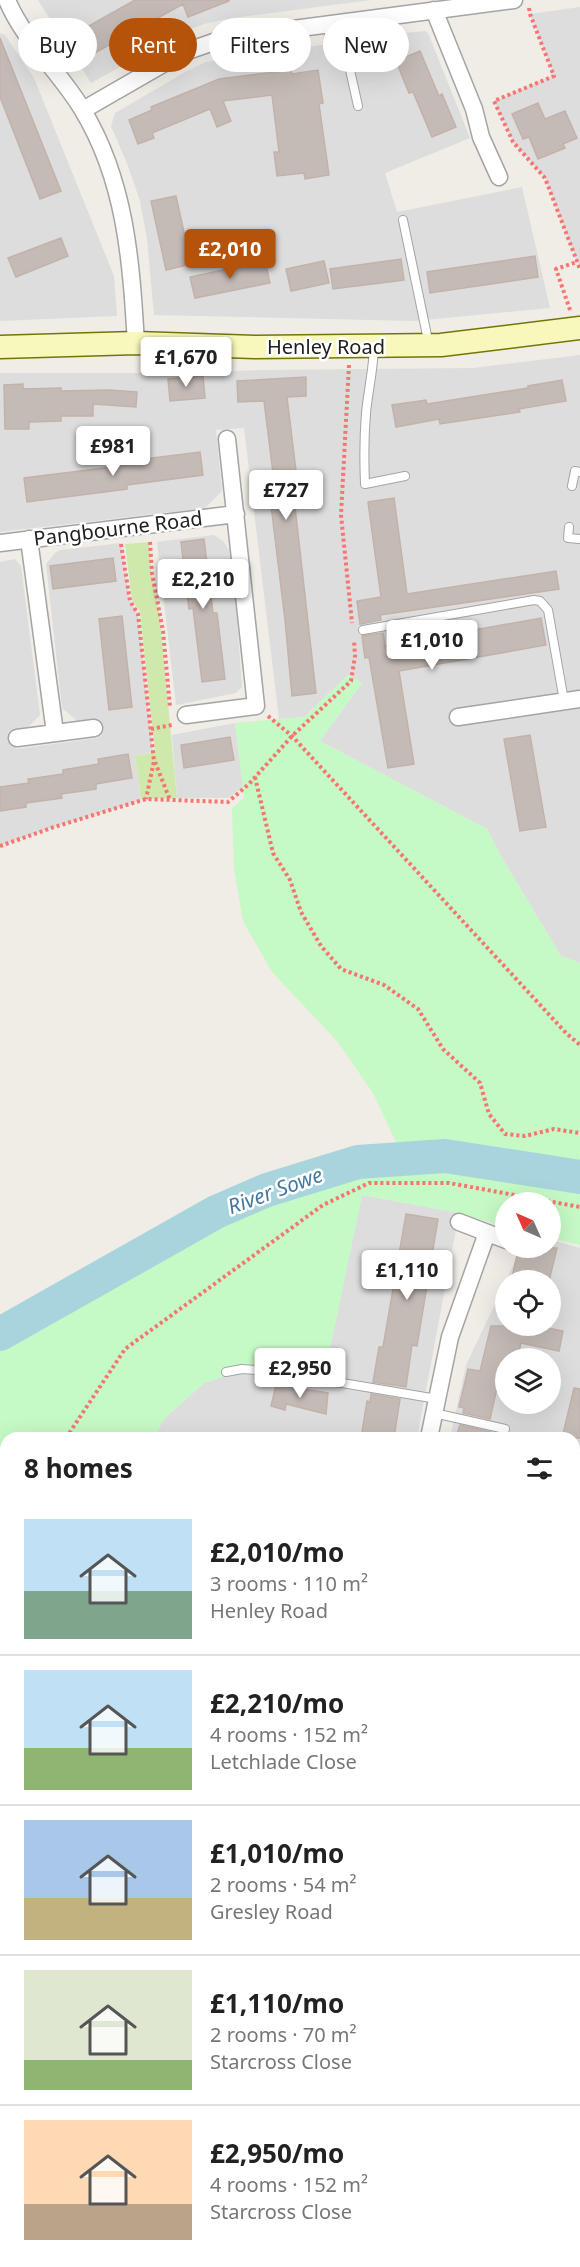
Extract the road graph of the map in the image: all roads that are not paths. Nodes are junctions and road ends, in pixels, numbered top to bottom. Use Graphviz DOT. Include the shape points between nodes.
graph roads {
  1 [pos="514,0"];
  2 [pos="6,8"];
  3 [pos="434,10"];
  4 [pos="376,18"];
  5 [pos="323,25"];
  6 [pos="350,72"];
  7 [pos="358,106"];
  8 [pos="83,110"];
  9 [pos="499,177"];
  10 [pos="403,220"];
  11 [pos="578,328"];
  12 [pos="136,343"];
  13 [pos="429,345"];
  14 [pos="374,346"];
  15 [pos="0,347"];
  16 [pos="227,439"];
  17 [pos="580,472"];
  18 [pos="405,477"];
  19 [pos="572,486"];
  20 [pos="236,514"];
  21 [pos="569,527"];
  22 [pos="29,539"];
  23 [pos="580,539"];
  24 [pos="0,543"];
  25 [pos="363,630"];
  26 [pos="572,700"];
  27 [pos="186,715"];
  28 [pos="458,717"];
  29 [pos="94,728"];
  30 [pos="55,733"];
  31 [pos="17,738"];
  32 [pos="459,1222"];
  33 [pos="487,1233"];
  34 [pos="495,1236"];
  35 [pos="226,1372"];
  36 [pos="436,1406"];
  37 [pos="505,1429"];
  38 [pos="430,1432"];
  1 -- 3 [label="street"];
  2 -- 8 [label="street"];
  3 -- 4 [label="street"];
  3 -- 9 [label="street"];
  5 -- 8 [label="street" via="225,38 201,45"];
  6 -- 7 [label="lane"];
  8 -- 12 [label="street" via="106,159 126,228"];
  10 -- 13 [label="lane"];
  11 -- 13 [label="main road, Henley Road"];
  12 -- 14 [label="main road, Henley Road"];
  12 -- 15 [label="main road, Henley Road"];
  13 -- 14 [label="main road, Henley Road"];
  14 -- 18 [label="lane" via="365,421 365,484"];
  16 -- 20 [label="street"];
  17 -- 19 [label="lane" via="575,471"];
  20 -- 22 [label="street, Pangbourne Road"];
  20 -- 27 [label="street" via="256,706"];
  21 -- 23 [label="lane" via="568,538"];
  22 -- 24 [label="street, Pangbourne Road"];
  22 -- 30 [label="street"];
  25 -- 26 [label="lane" via="540,601 548,610"];
  26 -- 28 [label="street"];
  29 -- 30 [label="street"];
  30 -- 31 [label="street"];
  32 -- 33 [label="street"];
  33 -- 34 [label="street"];
  33 -- 36 [label="street" via="450,1337"];
  35 -- 36 [label="lane" via="271,1371"];
  36 -- 37 [label="lane"];
  36 -- 38 [label="street"];
}
